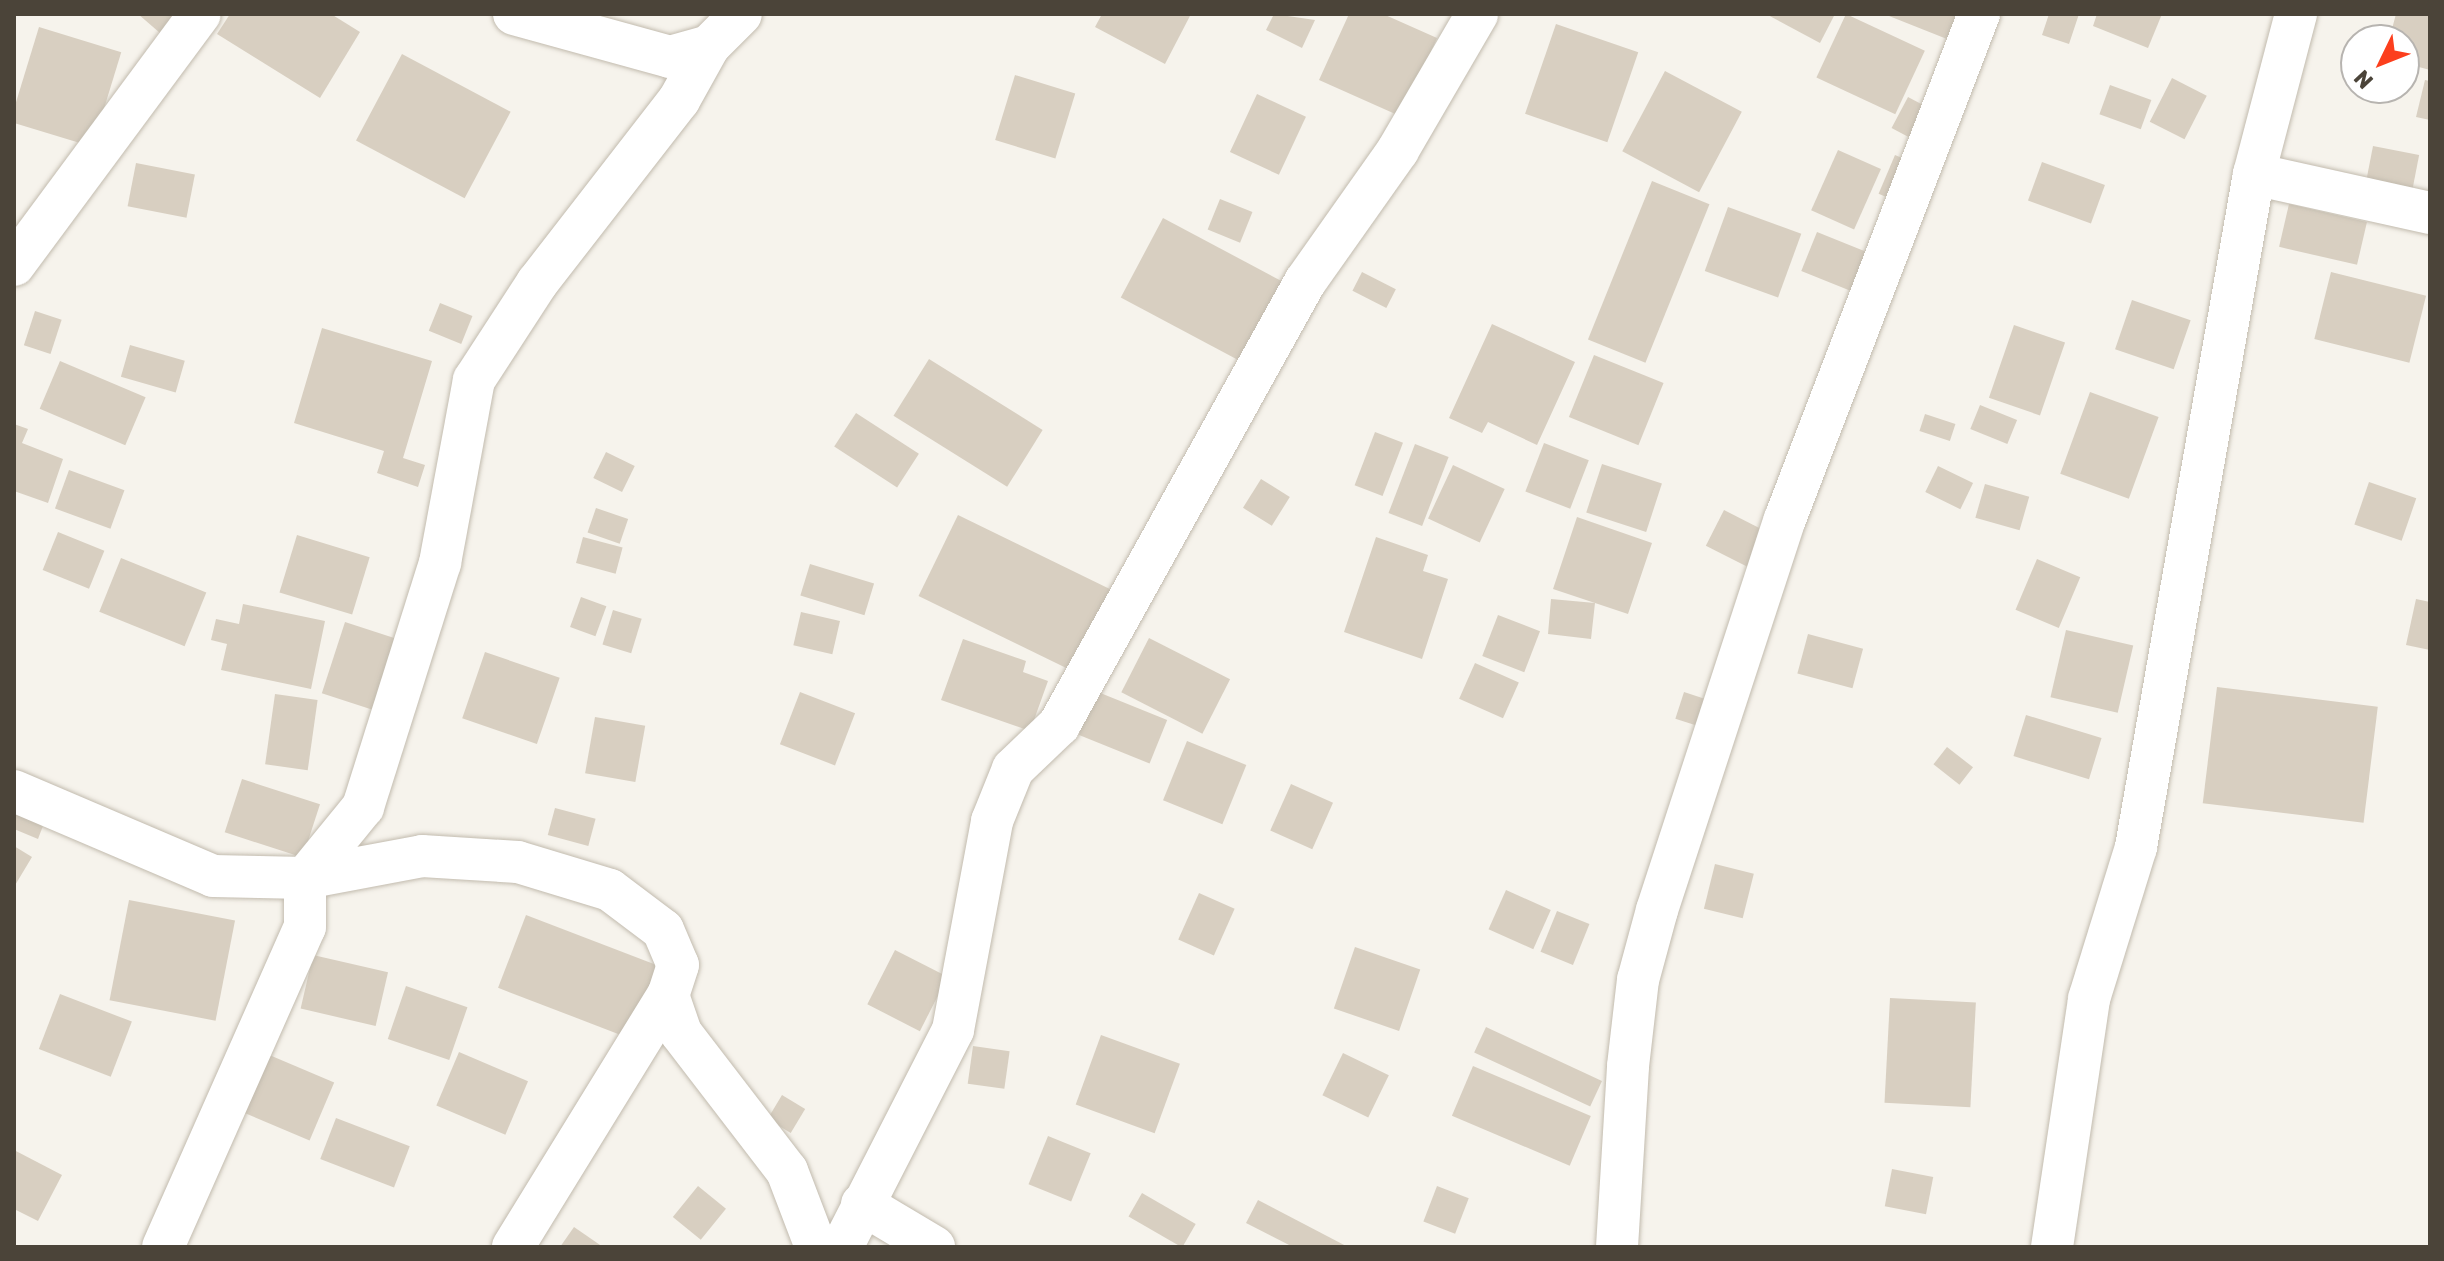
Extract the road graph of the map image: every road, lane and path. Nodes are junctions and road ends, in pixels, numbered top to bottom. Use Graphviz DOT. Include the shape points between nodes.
graph roads {
  1 [pos="200,14"];
  2 [pos="514,14"];
  3 [pos="741,14"];
  4 [pos="1477,14"];
  5 [pos="1979,14"];
  6 [pos="2296,14"];
  7 [pos="709,46"];
  8 [pos="2254,174"];
  9 [pos="2430,213"];
  10 [pos="14,265"];
  11 [pos="14,791"];
  12 [pos="305,878"];
  13 [pos="668,995"];
  14 [pos="862,1204"];
  15 [pos="163,1247"];
  16 [pos="513,1247"];
  17 [pos="816,1247"];
  18 [pos="842,1247"];
  19 [pos="934,1247"];
  20 [pos="1617,1247"];
  21 [pos="2052,1247"];
  1 -- 10 [label="street"];
  2 -- 7 [label="street" via="670,57"];
  3 -- 7 [label="street"];
  4 -- 14 [label="street" via="1398,150 1305,282 1059,725 1013,769 992,821 953,1030"];
  5 -- 20 [label="street" via="1785,519 1657,910 1638,980"];
  6 -- 8 [label="street"];
  7 -- 12 [label="street" via="679,100 537,283 474,380 440,563 363,807"];
  8 -- 9 [label="street"];
  8 -- 21 [label="street" via="2136,847 2089,999"];
  11 -- 12 [label="street" via="213,876"];
  12 -- 13 [label="street" via="456,855 574,875 610,890 663,930 678,965"];
  12 -- 15 [label="street" via="305,927"];
  13 -- 16 [label="street"];
  13 -- 17 [label="street" via="681,1033 787,1171"];
  14 -- 18 [label="street"];
  14 -- 19 [label="street"];
}
